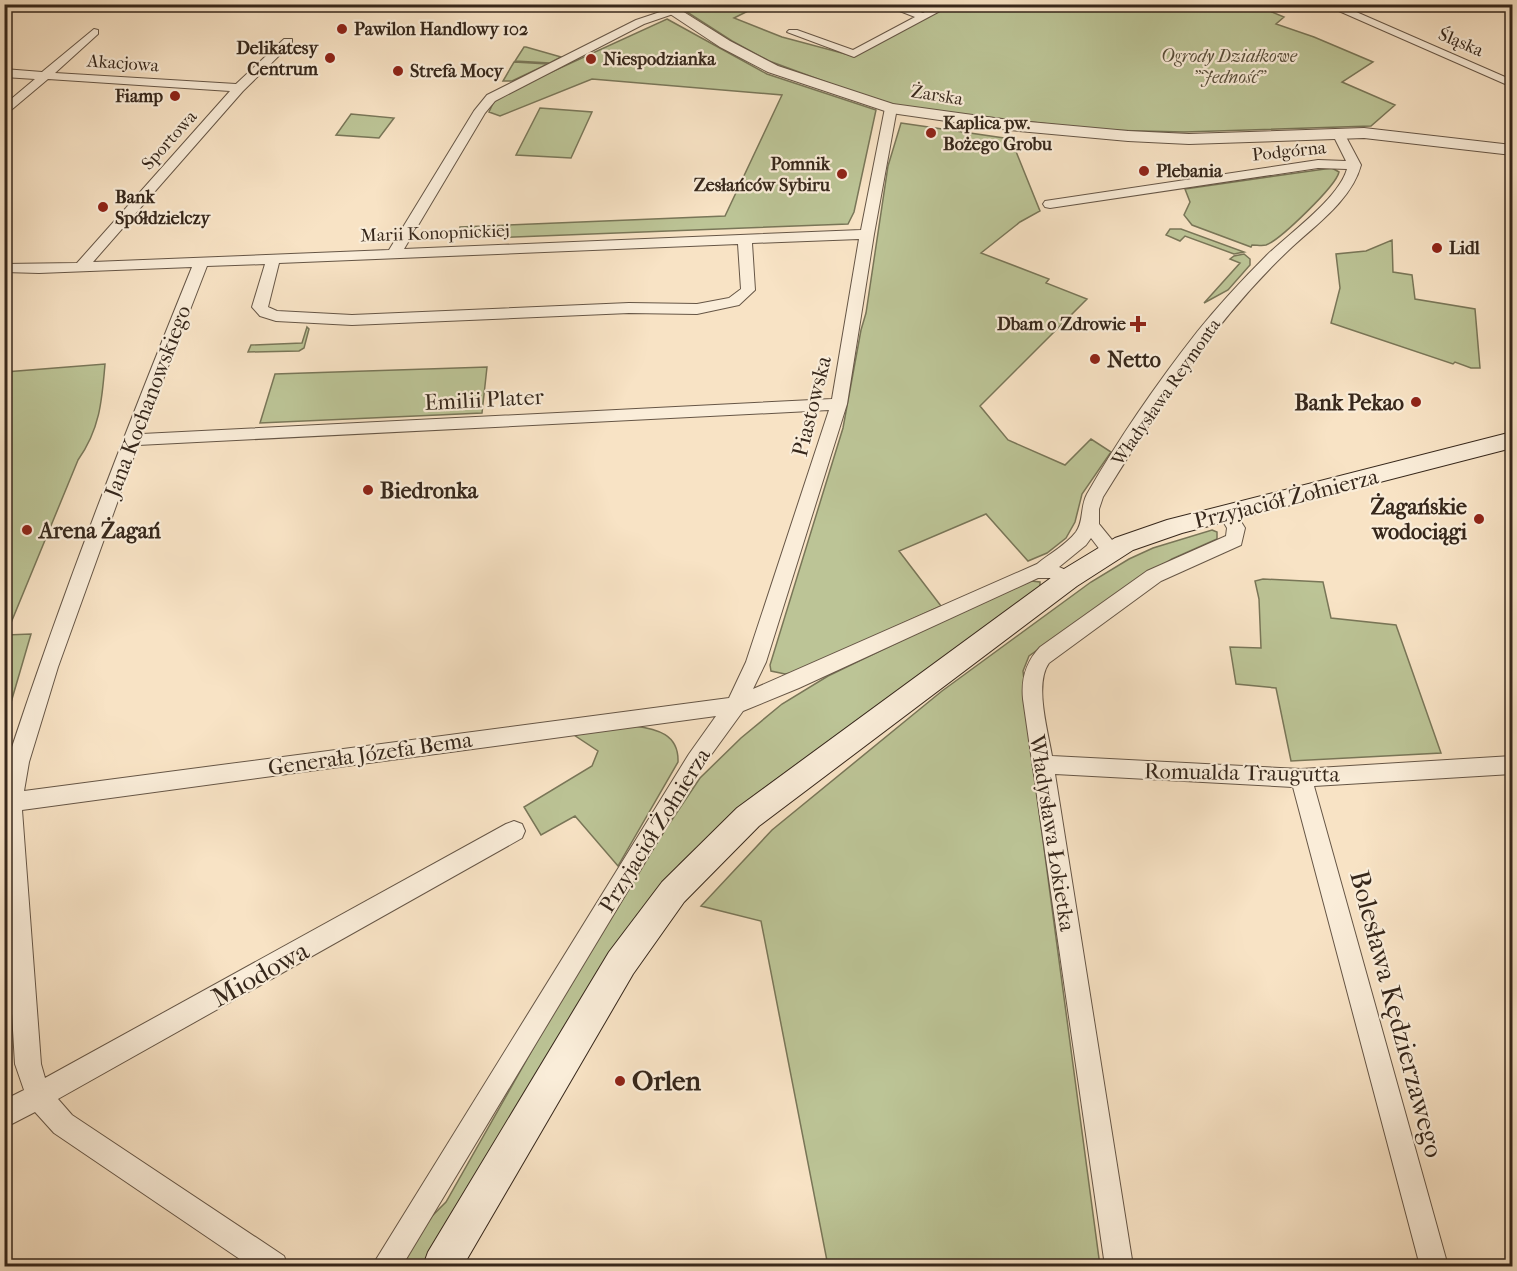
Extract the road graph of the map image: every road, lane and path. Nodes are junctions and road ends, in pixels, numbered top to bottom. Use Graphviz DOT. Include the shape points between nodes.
graph roads {
  1 [pos="887,4"];
  2 [pos="948,4"];
  3 [pos="1328,4"];
  4 [pos="1349,4"];
  5 [pos="666,8"];
  6 [pos="925,17"];
  7 [pos="94,32"];
  8 [pos="793,32"];
  9 [pos="288,40"];
  10 [pos="4,73"];
  11 [pos="1512,75"];
  12 [pos="45,76"];
  13 [pos="1512,84"];
  14 [pos="239,88"];
  15 [pos="891,108"];
  16 [pos="4,112"];
  17 [pos="1338,133"];
  18 [pos="1512,150"];
  19 [pos="1354,165"];
  20 [pos="1050,204"];
  21 [pos="867,234"];
  22 [pos="745,239"];
  23 [pos="393,254"];
  24 [pos="273,259"];
  25 [pos="201,262"];
  26 [pos="81,267"];
  27 [pos="4,268"];
  28 [pos="839,404"];
  29 [pos="131,440"];
  30 [pos="1512,440"];
  31 [pos="1227,513"];
  32 [pos="1090,525"];
  33 [pos="1112,550"];
  34 [pos="1056,574"];
  35 [pos="736,705"];
  36 [pos="1042,764"];
  37 [pos="1512,765"];
  38 [pos="1301,778"];
  39 [pos="8,802"];
  40 [pos="514,831"];
  41 [pos="9,867"];
  42 [pos="40,1096"];
  43 [pos="4,1115"];
  44 [pos="274,1266"];
  45 [pos="386,1266"];
  46 [pos="442,1266"];
  47 [pos="1119,1266"];
  48 [pos="1434,1266"];
  1 -- 6 [label="street"];
  2 -- 6 [label="street"];
  3 -- 13 [label="street, Śląska"];
  4 -- 11 [label="street, Śląska"];
  5 -- 15 [label="street, Żarska" via="773,69"];
  5 -- 23 [label="street" via="491,98"];
  6 -- 8 [label="street" via="854,54"];
  7 -- 12 [label="street"];
  9 -- 14 [label="street, Sportowa"];
  10 -- 12 [label="street, Akacjowa"];
  12 -- 14 [label="street, Akacjowa"];
  12 -- 16 [label="street"];
  14 -- 26 [label="street, Sportowa"];
  15 -- 17 [label="street, Żarska" via="1009,125 1161,138"];
  15 -- 21 [label="street, Piastowska"];
  17 -- 18 [label="street, Żarska"];
  17 -- 19 [label="street"];
  19 -- 20 [label="street, Podgórna" via="1318,164"];
  19 -- 32 [label="street, Władysława Reymonta" via="1350,181 1272,258 1203,335 1094,497"];
  21 -- 22 [label="street, Marii Konopnickiej"];
  21 -- 28 [label="street, Piastowska"];
  22 -- 23 [label="street, Marii Konopnickiej"];
  22 -- 24 [label="street" via="748,290 734,302 697,309 629,308 352,320 276,316 260,307"];
  23 -- 24 [label="street, Marii Konopnickiej"];
  24 -- 25 [label="street, Marii Konopnickiej"];
  25 -- 26 [label="street, Marii Konopnickiej"];
  25 -- 29 [label="street, Jana Kochanowskiego"];
  26 -- 27 [label="street, Marii Konopnickiej"];
  28 -- 29 [label="street, Emilii Plater"];
  28 -- 35 [label="street, Piastowska" via="756,662"];
  29 -- 39 [label="street, Jana Kochanowskiego" via="48,667"];
  30 -- 31 [label="main road, Przyjaciół Żołnierza"];
  31 -- 33 [label="main road, Przyjaciół Żołnierza" via="1157,532"];
  31 -- 36 [label="street, Władysława Łokietka" via="1236,528 1235,540 1154,576 1039,661 1032,688"];
  32 -- 33 [label="street"];
  32 -- 34 [label="street"];
  33 -- 34 [label="main road, Przyjaciół Żołnierza"];
  34 -- 35 [label="street, Przyjaciół Żołnierza"];
  34 -- 46 [label="main road, Przyjaciół Żołnierza" via="748,817 673,892 621,963"];
  35 -- 39 [label="street, Generała Józefa Bema"];
  35 -- 45 [label="street, Przyjaciół Żołnierza" via="671,800"];
  36 -- 38 [label="street, Romualda Traugutta"];
  36 -- 47 [label="street, Władysława Łokietka"];
  37 -- 38 [label="street, Romualda Traugutta"];
  38 -- 48 [label="street, Bolesława Kędzierzawego"];
  39 -- 41 [label="street, Jana Kochanowskiego"];
  40 -- 42 [label="street, Miodowa"];
  41 -- 42 [label="street, Jana Kochanowskiego" via="28,1064"];
  42 -- 43 [label="street, Miodowa"];
  42 -- 44 [label="street, Jana Kochanowskiego" via="63,1124"];
}
